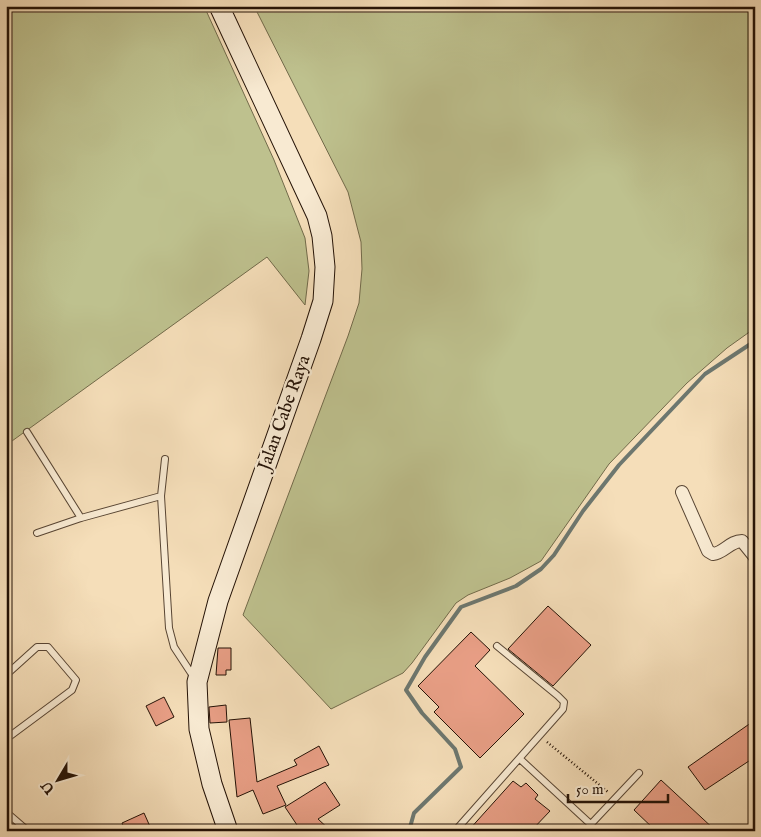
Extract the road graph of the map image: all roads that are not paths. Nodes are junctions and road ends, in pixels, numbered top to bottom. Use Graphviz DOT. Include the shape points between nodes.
graph roads {
  1 [pos="219,6"];
  2 [pos="27,432"];
  3 [pos="165,459"];
  4 [pos="682,492"];
  5 [pos="162,496"];
  6 [pos="81,518"];
  7 [pos="36,533"];
  8 [pos="755,557"];
  9 [pos="497,646"];
  10 [pos="6,675"];
  11 [pos="197,682"];
  12 [pos="6,739"];
  13 [pos="520,759"];
  14 [pos="639,772"];
  15 [pos="6,812"];
  16 [pos="591,824"];
  17 [pos="28,831"];
  18 [pos="228,831"];
  19 [pos="455,831"];
  20 [pos="598,831"];
  1 -- 11 [label="main road, Jalan Cabe Raya" via="311,200 322,236 326,267 323,301 312,339 218,602"];
  2 -- 6 [label="lane"];
  3 -- 5 [label="lane"];
  4 -- 8 [label="street" via="708,551 717,554 736,541 742,541"];
  5 -- 6 [label="lane"];
  5 -- 11 [label="lane" via="169,628 174,646"];
  6 -- 7 [label="lane"];
  9 -- 13 [label="lane" via="564,702 563,709"];
  10 -- 12 [label="lane" via="43,645 48,646 76,680 72,690"];
  11 -- 18 [label="main road, Jalan Cabe Raya" via="199,729 212,784"];
  13 -- 16 [label="lane"];
  13 -- 19 [label="lane"];
  14 -- 16 [label="lane"];
  15 -- 17 [label="lane"];
  16 -- 20 [label="lane"];
}
